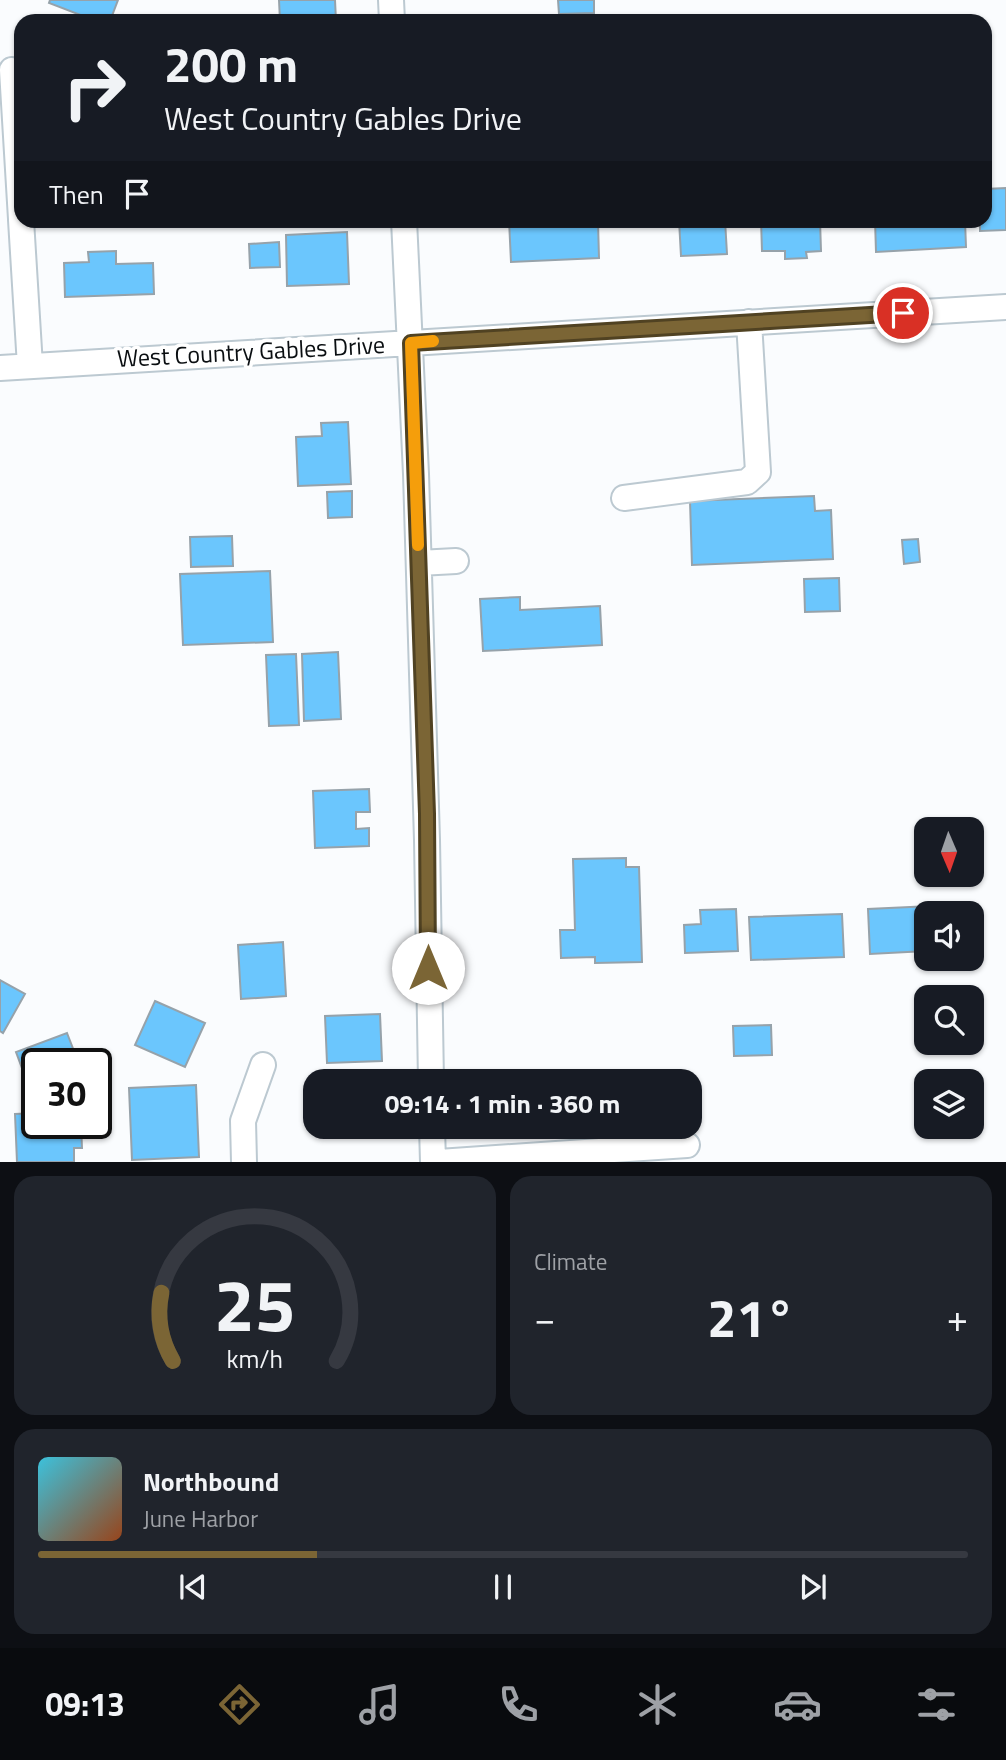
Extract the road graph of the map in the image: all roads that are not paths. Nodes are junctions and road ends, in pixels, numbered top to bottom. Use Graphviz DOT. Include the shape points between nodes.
graph roads {
  1 [pos="12,70"];
  2 [pos="14,103"];
  3 [pos="21,228"];
  4 [pos="404,228"];
  5 [pos="1006,307"];
  6 [pos="749,323"];
  7 [pos="411,343"];
  8 [pos="30,366"];
  9 [pos="0,368"];
  10 [pos="624,498"];
  11 [pos="456,561"];
  12 [pos="419,563"];
  13 [pos="263,1065"];
  14 [pos="431,1069"];
  15 [pos="432,1139"];
  16 [pos="687,1145"];
  17 [pos="244,1161"];
  18 [pos="433,1161"];
  19 [pos="439,1161"];
  1 -- 2 [label="street"];
  3 -- 8 [label="street"];
  4 -- 7 [label="street"];
  5 -- 6 [label="street, West Country Gables Drive"];
  6 -- 7 [label="street, West Country Gables Drive"];
  6 -- 10 [label="street" via="758,472 747,482"];
  7 -- 8 [label="street, West Country Gables Drive"];
  7 -- 12 [label="street"];
  8 -- 9 [label="street, West Country Gables Drive"];
  11 -- 12 [label="street"];
  12 -- 14 [label="street"];
  13 -- 17 [label="street" via="243,1121"];
  15 -- 18 [label="street"];
  16 -- 19 [label="street"];
}
